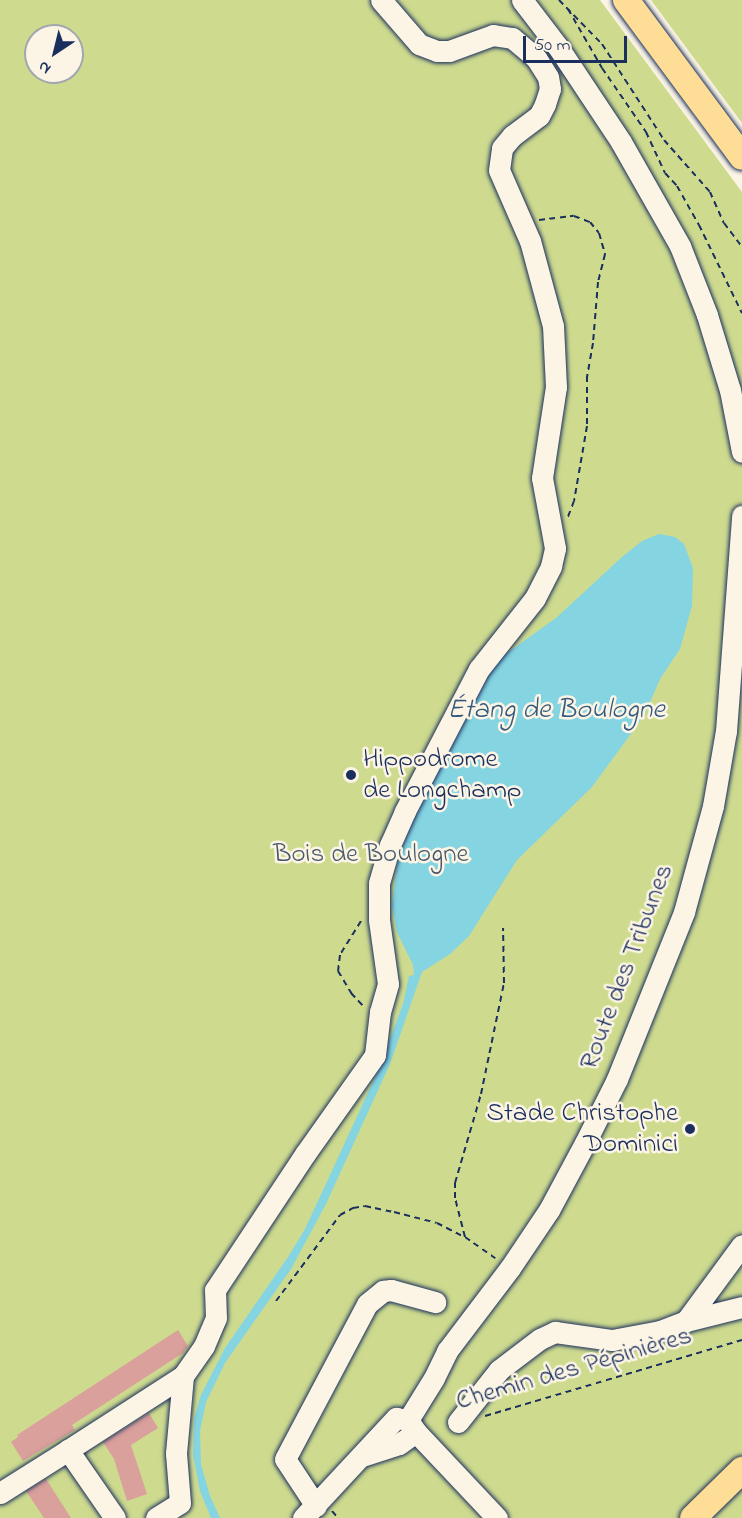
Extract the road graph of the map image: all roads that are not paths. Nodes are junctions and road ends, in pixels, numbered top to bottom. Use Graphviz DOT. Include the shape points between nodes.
graph roads {
  1 [pos="381,0"];
  2 [pos="522,0"];
  3 [pos="626,0"];
  4 [pos="742,157"];
  5 [pos="742,452"];
  6 [pos="742,516"];
  7 [pos="742,1245"];
  8 [pos="435,1302"];
  9 [pos="742,1307"];
  10 [pos="686,1321"];
  11 [pos="183,1376"];
  12 [pos="458,1422"];
  13 [pos="412,1426"];
  14 [pos="68,1450"];
  15 [pos="742,1470"];
  16 [pos="0,1493"];
  17 [pos="183,1510"];
  18 [pos="310,1512"];
  19 [pos="115,1518"];
  20 [pos="156,1518"];
  21 [pos="497,1518"];
  22 [pos="693,1518"];
  1 -- 11 [label="street" via="419,44 449,51 493,35 512,38 536,58 548,76 550,89 538,116 502,148 500,177 542,277 555,341 556,387 542,478 555,548 535,598 479,669 390,845 379,884 379,920 388,984 375,1055 215,1290 216,1318 204,1346"];
  2 -- 5 [label="street" via="621,142 680,246 730,390"];
  3 -- 4 [label="main road"];
  6 -- 13 [label="street, Route des Tribunes" via="726,731 713,806 684,912 612,1090 549,1210 447,1350"];
  7 -- 10 [label="street"];
  8 -- 18 [label="street" via="391,1290 383,1291 367,1304 285,1459"];
  9 -- 10 [label="street"];
  10 -- 12 [label="street" via="660,1331 612,1340 555,1332 499,1370"];
  11 -- 14 [label="street"];
  11 -- 17 [label="street" via="176,1453"];
  13 -- 18 [label="street, Route des Tribunes" via="399,1444 358,1454"];
  13 -- 21 [label="street"];
  14 -- 16 [label="street"];
  14 -- 19 [label="street"];
  15 -- 22 [label="main road"];
  17 -- 20 [label="street"];
}
